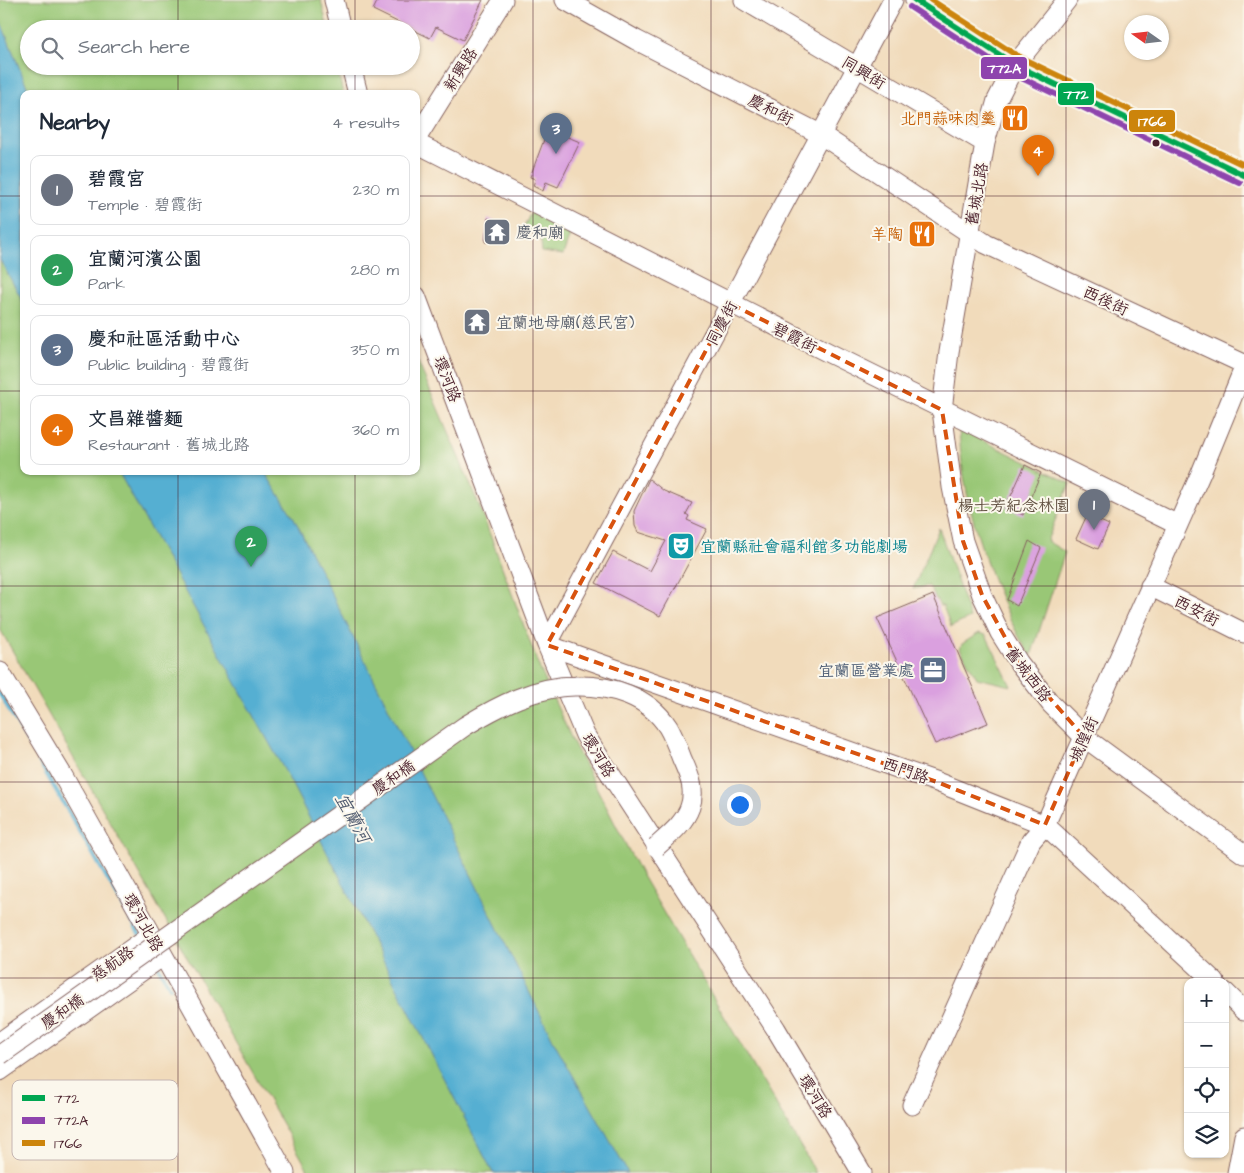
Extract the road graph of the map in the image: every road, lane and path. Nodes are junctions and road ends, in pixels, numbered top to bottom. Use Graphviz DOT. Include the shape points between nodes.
graph roads {
  1 [pos="334,0"];
  2 [pos="503,0"];
  3 [pos="565,0"];
  4 [pos="744,0"];
  5 [pos="893,0"];
  6 [pos="915,0"];
  7 [pos="1066,0"];
  8 [pos="339,20"];
  9 [pos="1015,65"];
  10 [pos="857,68"];
  11 [pos="353,75"];
  12 [pos="357,90"];
  13 [pos="820,134"];
  14 [pos="420,135"];
  15 [pos="420,143"];
  16 [pos="985,143"];
  17 [pos="1244,175"];
  18 [pos="968,233"];
  19 [pos="731,304"];
  20 [pos="420,307"];
  21 [pos="1244,366"];
  22 [pos="942,410"];
  23 [pos="1178,525"];
  24 [pos="1150,586"];
  25 [pos="1244,633"];
  26 [pos="547,644"];
  27 [pos="0,672"];
  28 [pos="1084,737"];
  29 [pos="1045,825"];
  30 [pos="656,847"];
  31 [pos="1244,854"];
  32 [pos="151,935"];
  33 [pos="163,956"];
  34 [pos="1211,978"];
  35 [pos="1229,996"];
  36 [pos="1244,1011"];
  37 [pos="0,1042"];
  38 [pos="0,1055"];
  39 [pos="0,1071"];
  40 [pos="912,1105"];
  41 [pos="1244,1136"];
  42 [pos="285,1173"];
  43 [pos="862,1173"];
  44 [pos="1237,1173"];
  1 -- 8 [label="street"];
  2 -- 14 [label="street, 新興路"];
  3 -- 13 [label="street, 慶和街"];
  4 -- 10 [label="street, 同興街"];
  5 -- 10 [label="street, 同慶街"];
  6 -- 9 [label="street"];
  7 -- 9 [label="street, 舊城北路"];
  9 -- 16 [label="street, 舊城北路" via="997,100"];
  9 -- 17 [label="street"];
  10 -- 13 [label="street, 同慶街"];
  10 -- 16 [label="street, 同興街"];
  11 -- 12 [label="street"];
  13 -- 18 [label="street, 慶和街"];
  13 -- 19 [label="street, 同慶街"];
  15 -- 19 [label="street, 碧霞街"];
  16 -- 18 [label="street, 舊城北路"];
  18 -- 21 [label="street, 西後街"];
  18 -- 22 [label="street, 舊城北路"];
  19 -- 22 [label="street, 碧霞街"];
  19 -- 26 [label="street, 同慶街"];
  20 -- 26 [label="street, 環河路"];
  21 -- 23 [label="street, 城隍街"];
  22 -- 23 [label="street, 碧霞街"];
  22 -- 28 [label="street, 舊城西路" via="961,532 982,595 1019,663 1051,704"];
  23 -- 24 [label="street, 城隍街"];
  24 -- 25 [label="street, 西安街"];
  24 -- 28 [label="street, 城隍街"];
  26 -- 29 [label="street, 西門路" via="928,778"];
  26 -- 30 [label="street, 環河路" via="585,735"];
  27 -- 32 [label="street, 環河北路" via="63,776"];
  28 -- 29 [label="street, 城隍街"];
  28 -- 31 [label="street, 舊城西路"];
  29 -- 34 [label="street, 西門路"];
  29 -- 40 [label="street, 城隍街" via="1031,841"];
  30 -- 38 [label="street, 慶和橋, bridge" via="686,816 692,795 691,780 664,720 645,704 616,690 574,686 543,690 504,705 465,726"];
  30 -- 43 [label="street, 環河路" via="776,1029"];
  32 -- 33 [label="street, 環河北路"];
  32 -- 37 [label="street, 慈航路"];
  33 -- 39 [label="street, 慈航路"];
  33 -- 42 [label="street, 環河北路"];
  35 -- 36 [label="street"];
  41 -- 44 [label="street"];
}
